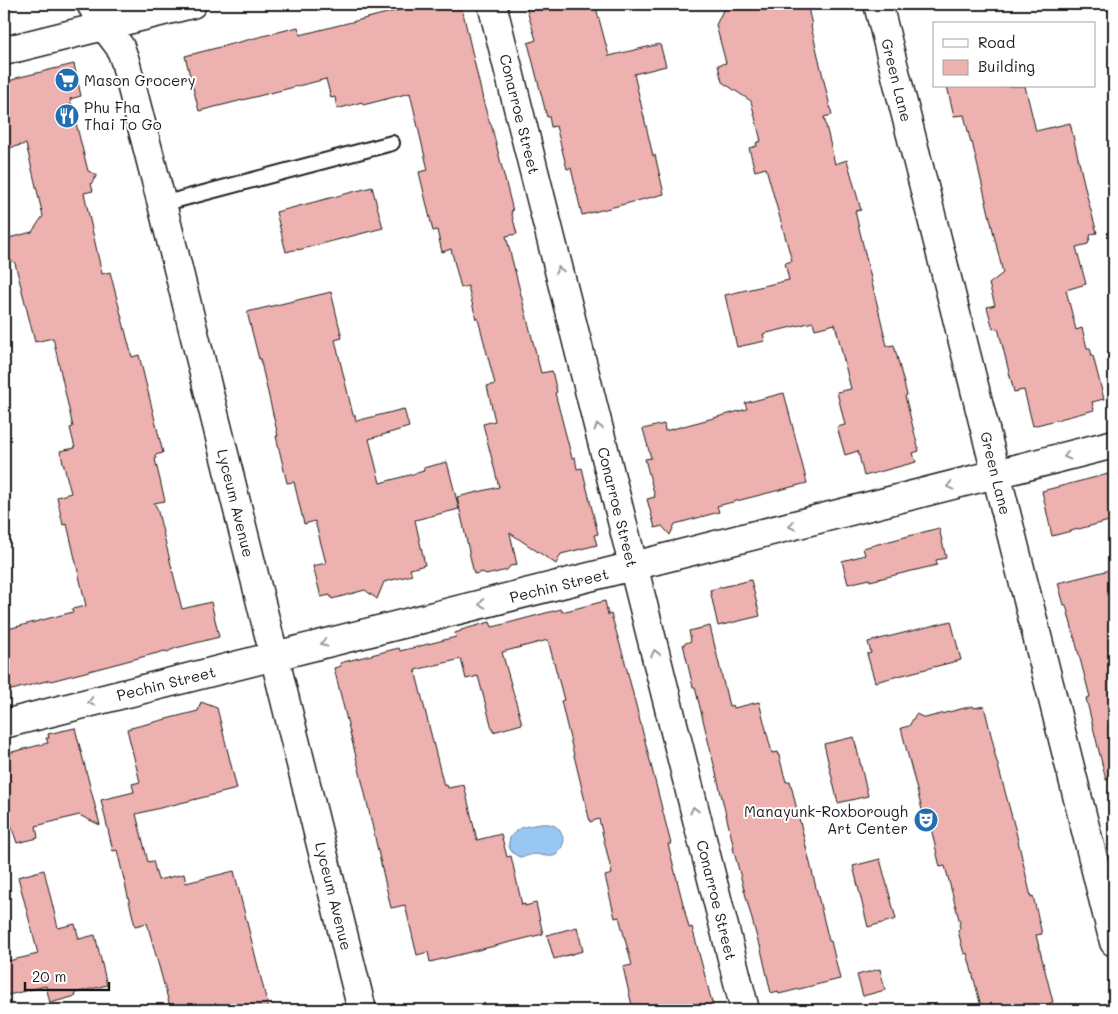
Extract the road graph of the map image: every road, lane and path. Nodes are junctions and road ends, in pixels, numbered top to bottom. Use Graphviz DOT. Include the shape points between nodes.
graph roads {
  1 [pos="192,4"];
  2 [pos="492,4"];
  3 [pos="878,4"];
  4 [pos="98,15"];
  5 [pos="4,51"];
  6 [pos="392,143"];
  7 [pos="162,204"];
  8 [pos="1114,444"];
  9 [pos="997,474"];
  10 [pos="633,566"];
  11 [pos="274,655"];
  12 [pos="4,724"];
  13 [pos="1114,942"];
  14 [pos="362,1010"];
  15 [pos="745,1010"];
  1 -- 4 [label="street"];
  10 -- 2 [label="street, Conarroe Street, one-way"];
  3 -- 9 [label="street, Green Lane"];
  4 -- 5 [label="street"];
  4 -- 7 [label="street, Lyceum Avenue" via="120,47 125,61"];
  6 -- 7 [label="lane"];
  7 -- 11 [label="street, Lyceum Avenue"];
  8 -- 9 [label="street, Pechin Street, one-way"];
  9 -- 10 [label="street, Pechin Street, one-way"];
  9 -- 13 [label="street, Green Lane"];
  10 -- 11 [label="street, Pechin Street, one-way"];
  15 -- 10 [label="street, Conarroe Street, one-way"];
  11 -- 12 [label="street, Pechin Street, one-way"];
  11 -- 14 [label="street, Lyceum Avenue"];
}
